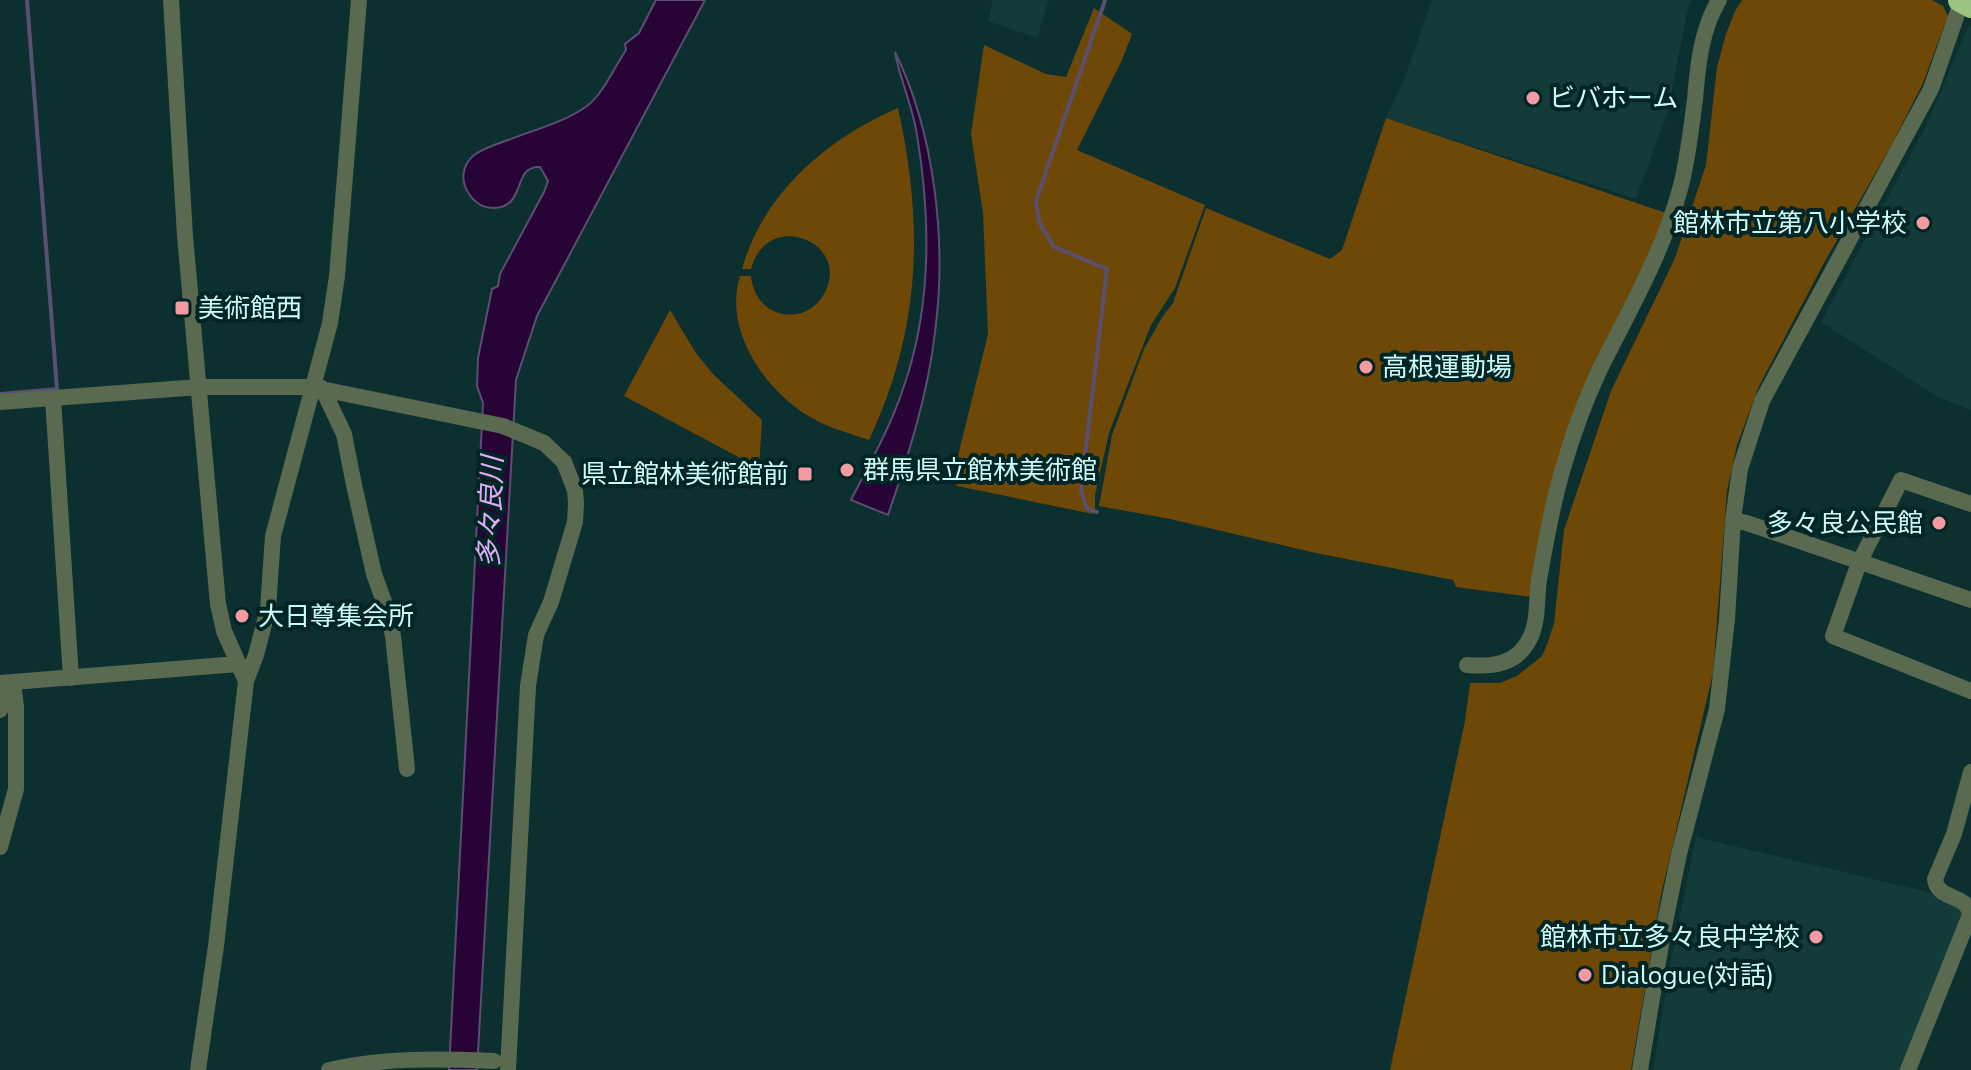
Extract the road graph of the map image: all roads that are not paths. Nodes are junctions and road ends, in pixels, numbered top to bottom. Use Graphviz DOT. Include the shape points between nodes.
graph roads {
  1 [pos="171,0"];
  2 [pos="359,0"];
  3 [pos="1719,0"];
  4 [pos="1962,0"];
  5 [pos="1971,6"];
  6 [pos="199,387"];
  7 [pos="317,388"];
  8 [pos="53,398"];
  9 [pos="0,402"];
  10 [pos="1971,504"];
  11 [pos="1733,520"];
  12 [pos="1859,563"];
  13 [pos="1971,600"];
  14 [pos="238,664"];
  15 [pos="1467,665"];
  16 [pos="71,678"];
  17 [pos="246,681"];
  18 [pos="7,683"];
  19 [pos="1971,691"];
  20 [pos="0,710"];
  21 [pos="407,769"];
  22 [pos="1971,772"];
  23 [pos="1965,821"];
  24 [pos="0,847"];
  25 [pos="501,1066"];
  26 [pos="198,1070"];
  27 [pos="329,1070"];
  28 [pos="1640,1070"];
  29 [pos="1908,1070"];
  1 -- 6 [label="street"];
  2 -- 7 [label="street" via="337,276"];
  3 -- 15 [label="street" via="1699,57 1691,130 1670,219 1593,386 1563,468 1533,631 1512,659 1500,665"];
  4 -- 5 [label="highway"];
  4 -- 11 [label="street" via="1931,89 1762,401 1740,469"];
  6 -- 7 [label="street"];
  6 -- 8 [label="street"];
  6 -- 14 [label="street" via="218,604"];
  7 -- 17 [label="street" via="273,536 268,609"];
  7 -- 21 [label="street" via="344,434 374,574 387,610"];
  7 -- 25 [label="street" via="503,426 544,443 564,462 575,490 575,522 536,635 528,686"];
  8 -- 9 [label="street"];
  8 -- 16 [label="street"];
  10 -- 12 [label="street" via="1901,480"];
  11 -- 12 [label="street"];
  11 -- 28 [label="street" via="1717,709 1679,854"];
  12 -- 13 [label="street"];
  12 -- 19 [label="street" via="1833,636"];
  14 -- 16 [label="street"];
  14 -- 17 [label="street"];
  16 -- 18 [label="street"];
  17 -- 26 [label="street"];
  18 -- 20 [label="street"];
  18 -- 24 [label="street" via="16,707 16,789"];
  22 -- 23 [label="street"];
  23 -- 29 [label="street" via="1935,879 1940,891 1966,903 1970,915"];
  25 -- 27 [label="street" via="441,1059"];
}
